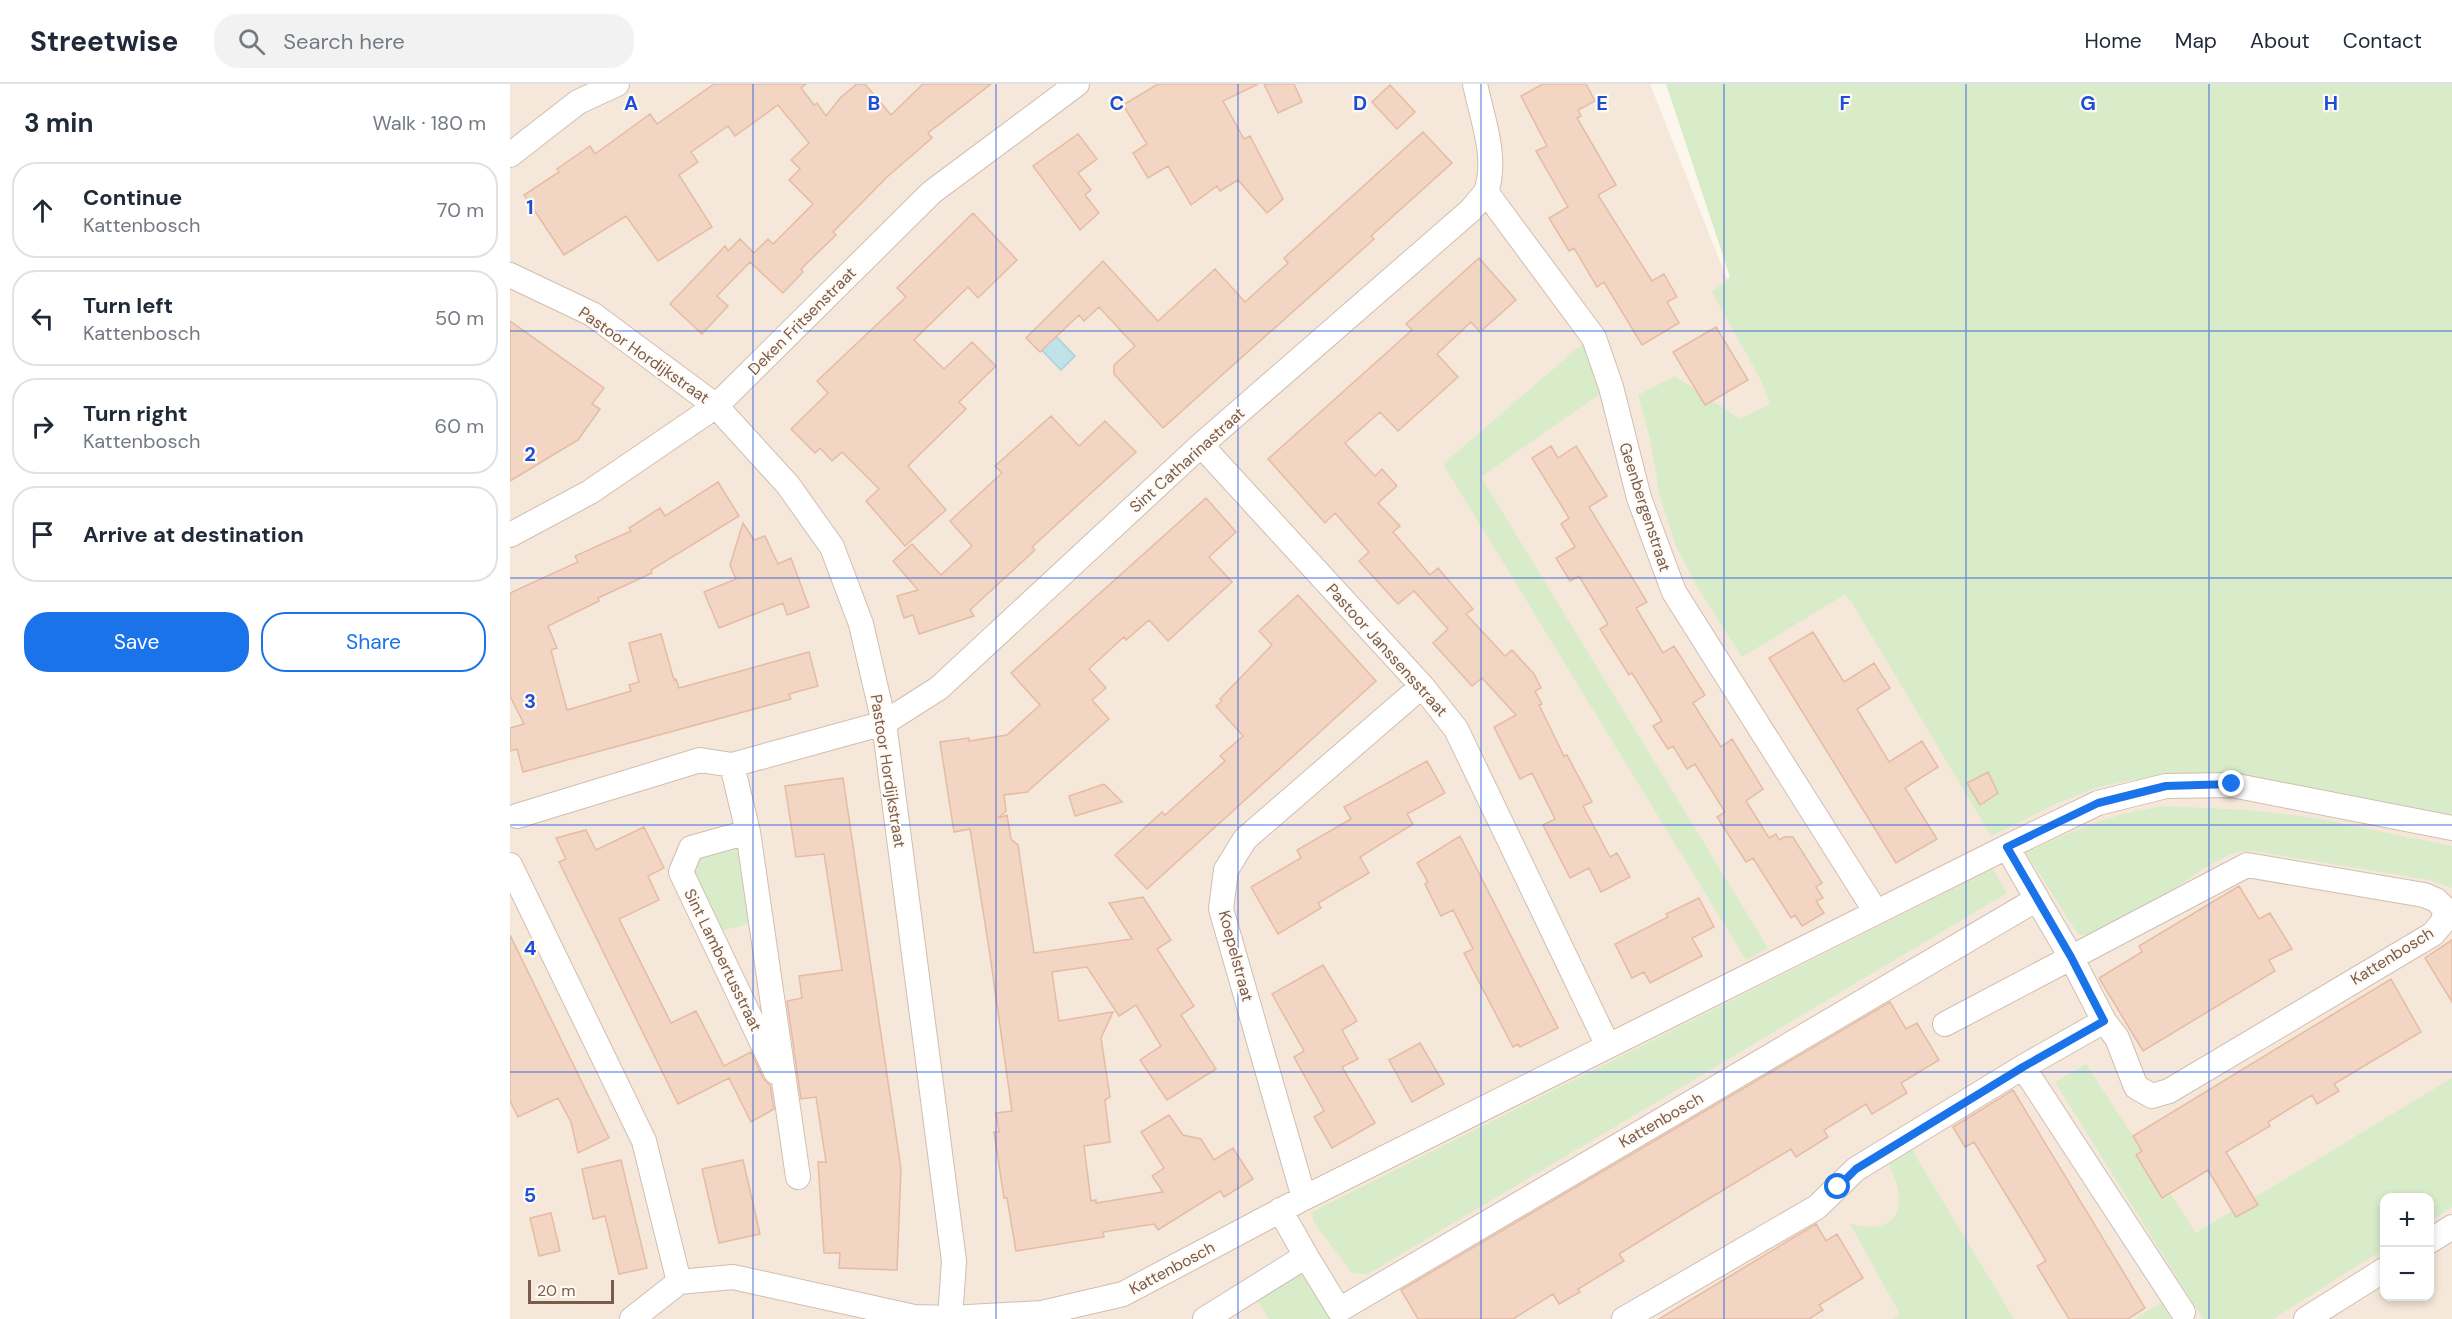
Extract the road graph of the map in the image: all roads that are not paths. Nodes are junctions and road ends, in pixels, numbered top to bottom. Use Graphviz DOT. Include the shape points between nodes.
graph roads {
  1 [pos="617,84"];
  2 [pos="1077,84"];
  3 [pos="1475,84"];
  4 [pos="510,155"];
  5 [pos="1486,192"];
  6 [pos="510,275"];
  7 [pos="716,406"];
  8 [pos="1201,445"];
  9 [pos="510,535"];
  10 [pos="1422,686"];
  11 [pos="884,723"];
  12 [pos="732,765"];
  13 [pos="512,822"];
  14 [pos="2452,828"];
  15 [pos="748,832"];
  16 [pos="2007,847"];
  17 [pos="510,865"];
  18 [pos="2037,899"];
  19 [pos="1875,912"];
  20 [pos="2071,957"];
  21 [pos="2104,1021"];
  22 [pos="1945,1024"];
  23 [pos="1608,1046"];
  24 [pos="2023,1067"];
  25 [pos="787,1093"];
  26 [pos="798,1177"];
  27 [pos="1304,1198"];
  28 [pos="1280,1210"];
  29 [pos="2452,1227"];
  30 [pos="2434,1238"];
  31 [pos="1306,1256"];
  32 [pos="2380,1273"];
  33 [pos="679,1282"];
  34 [pos="2183,1312"];
  35 [pos="632,1319"];
  36 [pos="950,1319"];
  37 [pos="1205,1319"];
  38 [pos="1624,1319"];
  39 [pos="2306,1319"];
  1 -- 4 [label="street" via="578,102"];
  2 -- 7 [label="street, Deken Fritsenstraat" via="932,192"];
  3 -- 5 [label="street" via="1490,156 1491,177"];
  5 -- 8 [label="street, Sint Catharinastraat" via="1471,210"];
  5 -- 19 [label="street, Geenbergenstraat" via="1594,338 1611,387 1639,498 1674,592"];
  6 -- 7 [label="street, Pastoor Hordijkstraat" via="592,314"];
  7 -- 9 [label="street, Deken Fritsenstraat" via="590,492"];
  7 -- 11 [label="street, Pastoor Hordijkstraat" via="788,484 832,547 861,624"];
  8 -- 10 [label="street, Pastoor Janssensstraat"];
  8 -- 11 [label="street, Sint Catharinastraat" via="939,687"];
  10 -- 23 [label="street, Pastoor Janssensstraat" via="1456,729"];
  10 -- 27 [label="street, Koepelstraat" via="1245,839 1226,870 1221,909"];
  11 -- 12 [label="street"];
  11 -- 36 [label="street, Pastoor Hordijkstraat" via="954,1261"];
  12 -- 13 [label="street" via="700,760"];
  12 -- 15 [label="street, Sint Lambertusstraat"];
  14 -- 16 [label="street, Kattenbosch" via="2232,784 2166,786 2098,803"];
  15 -- 25 [label="street, Sint Lambertusstraat"];
  15 -- 25 [label="street, Sint Lambertusstraat" via="691,848 681,872"];
  16 -- 18 [label="street, Kattenbosch"];
  16 -- 19 [label="street, Kattenbosch"];
  17 -- 33 [label="street" via="644,1141"];
  18 -- 20 [label="street, Kattenbosch"];
  18 -- 31 [label="street, Kattenbosch" via="1339,1310"];
  19 -- 23 [label="street, Kattenbosch"];
  20 -- 21 [label="street, Kattenbosch"];
  20 -- 21 [label="street, Kattenbosch" via="2247,865 2424,896 2445,909 2443,922 2433,934 2169,1090 2152,1096 2136,1087 2117,1038"];
  20 -- 22 [label="street, Kattenbosch"];
  21 -- 24 [label="street"];
  23 -- 27 [label="street, Kattenbosch"];
  24 -- 34 [label="street"];
  24 -- 38 [label="street" via="1856,1169 1817,1207"];
  25 -- 26 [label="street, Sint Lambertusstraat"];
  27 -- 28 [label="street, Kattenbosch"];
  28 -- 31 [label="street, Kattenbosch"];
  28 -- 36 [label="street, Kattenbosch" via="1124,1294 1042,1313"];
  29 -- 30 [label="street"];
  31 -- 37 [label="street"];
  32 -- 39 [label="street"];
  33 -- 35 [label="street"];
  33 -- 36 [label="street, Kattenbosch" via="733,1277 914,1317"];
}
